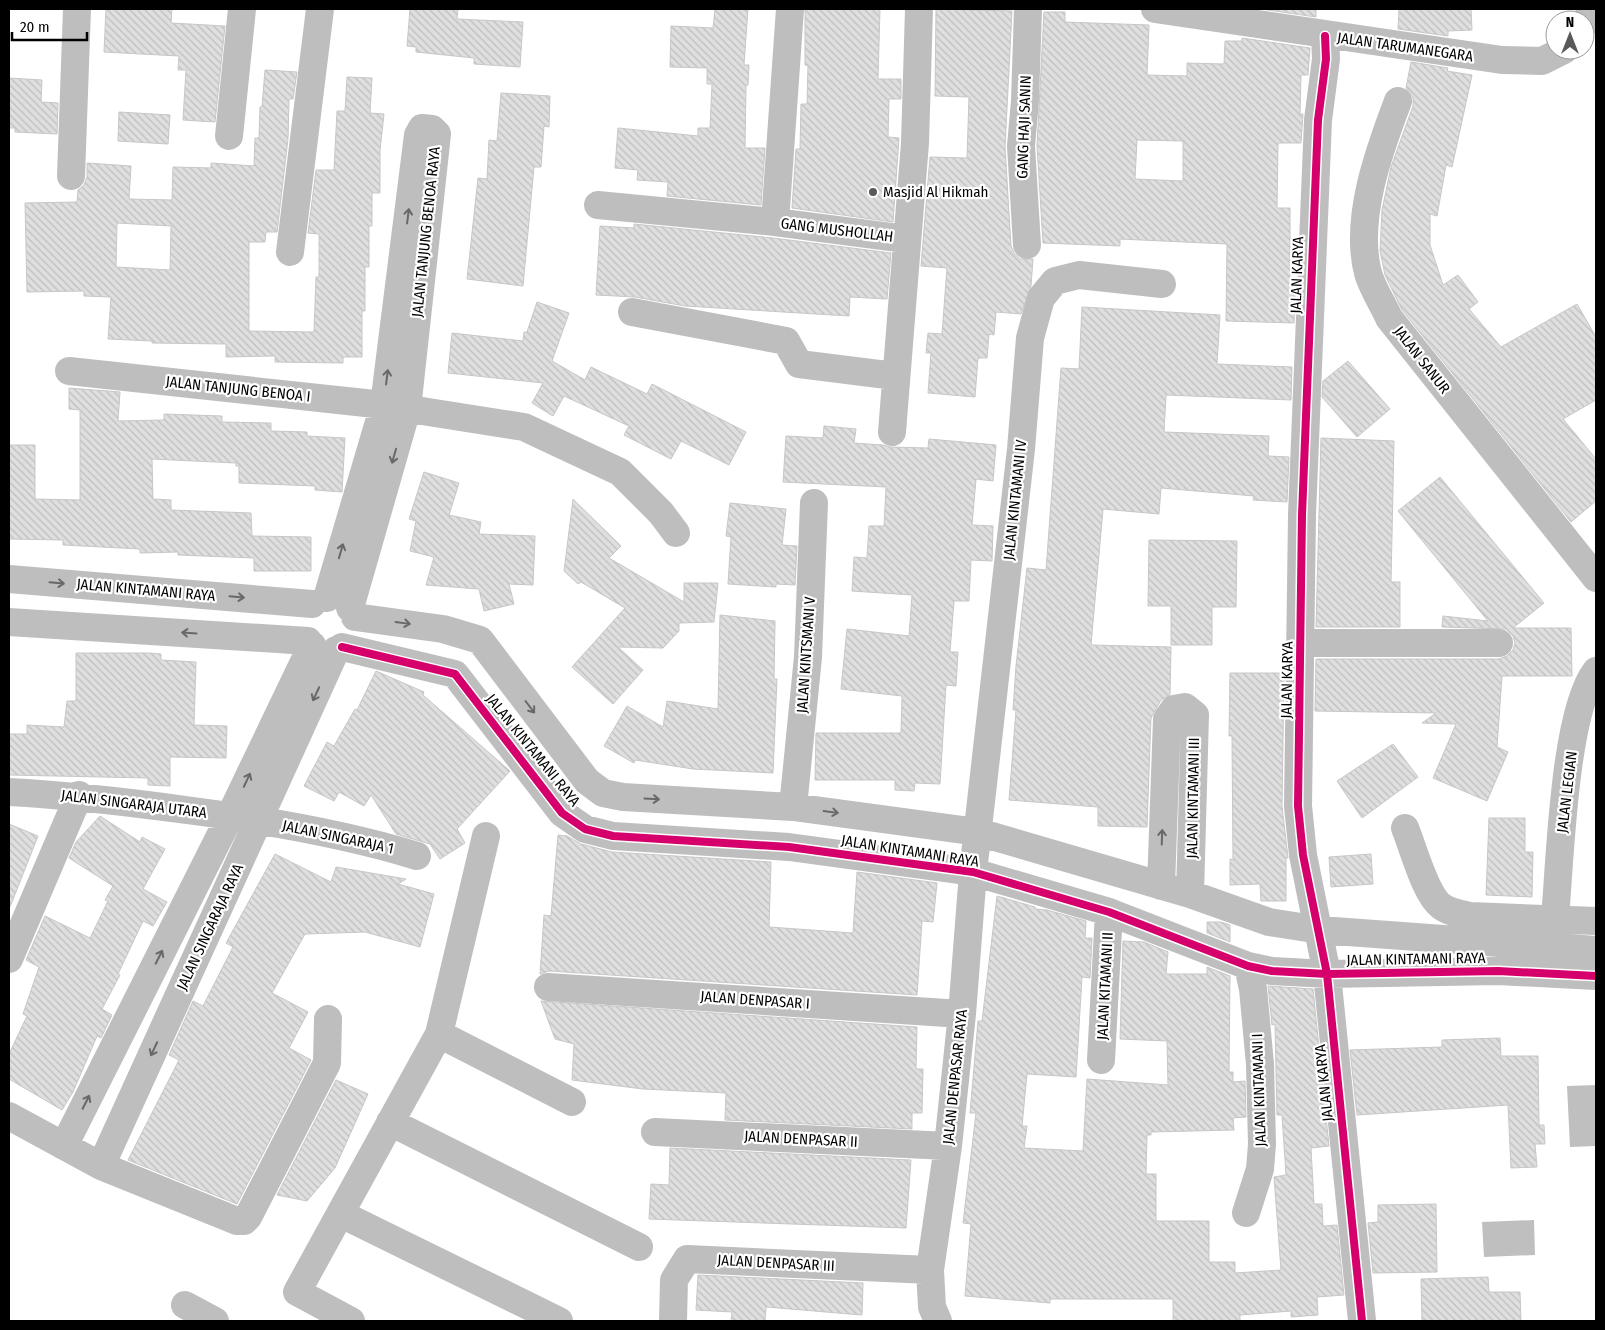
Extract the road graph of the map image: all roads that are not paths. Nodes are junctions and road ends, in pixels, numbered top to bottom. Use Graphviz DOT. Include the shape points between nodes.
graph roads {
  1 [pos="77,9"];
  2 [pos="242,9"];
  3 [pos="320,9"];
  4 [pos="790,9"];
  5 [pos="919,9"];
  6 [pos="1028,9"];
  7 [pos="1155,9"];
  8 [pos="1325,36"];
  9 [pos="1545,60"];
  10 [pos="1398,101"];
  11 [pos="229,136"];
  12 [pos="71,176"];
  13 [pos="598,205"];
  14 [pos="776,222"];
  15 [pos="906,239"];
  16 [pos="1027,245"];
  17 [pos="290,252"];
  18 [pos="1162,284"];
  19 [pos="632,312"];
  20 [pos="69,370"];
  21 [pos="895,376"];
  22 [pos="395,407"];
  23 [pos="892,432"];
  24 [pos="814,503"];
  25 [pos="676,532"];
  26 [pos="1596,578"];
  27 [pos="9,579"];
  28 [pos="336,606"];
  29 [pos="9,622"];
  30 [pos="1301,643"];
  31 [pos="1499,643"];
  32 [pos="325,646"];
  33 [pos="1596,671"];
  34 [pos="588,781"];
  35 [pos="9,792"];
  36 [pos="79,795"];
  37 [pos="793,807"];
  38 [pos="562,813"];
  39 [pos="230,816"];
  40 [pos="259,820"];
  41 [pos="1405,828"];
  42 [pos="978,832"];
  43 [pos="486,836"];
  44 [pos="418,856"];
  45 [pos="973,872"];
  46 [pos="1161,886"];
  47 [pos="1190,894"];
  48 [pos="1109,912"];
  49 [pos="1556,918"];
  50 [pos="1596,920"];
  51 [pos="1320,930"];
  52 [pos="1596,950"];
  53 [pos="9,959"];
  54 [pos="1248,966"];
  55 [pos="1327,974"];
  56 [pos="1596,976"];
  57 [pos="548,987"];
  58 [pos="136,1003"];
  59 [pos="962,1014"];
  60 [pos="328,1019"];
  61 [pos="168,1020"];
  62 [pos="439,1034"];
  63 [pos="1101,1060"];
  64 [pos="572,1102"];
  65 [pos="9,1116"];
  66 [pos="390,1122"];
  67 [pos="655,1132"];
  68 [pos="64,1146"];
  69 [pos="948,1146"];
  70 [pos="101,1166"];
  71 [pos="1246,1213"];
  72 [pos="341,1214"];
  73 [pos="639,1246"];
  74 [pos="930,1270"];
  75 [pos="185,1305"];
  76 [pos="215,1321"];
  77 [pos="351,1321"];
  78 [pos="559,1321"];
  79 [pos="673,1321"];
  80 [pos="938,1321"];
  81 [pos="1362,1321"];
  1 -- 12 [label="street"];
  2 -- 11 [label="street"];
  3 -- 17 [label="street"];
  4 -- 14 [label="street"];
  5 -- 15 [label="street, GANG MUSHOLLAH" via="915,143"];
  6 -- 16 [label="street, GANG HAJI SANIN" via="1021,146"];
  7 -- 8 [label="street, JALAN TARUMANEGARA"];
  8 -- 9 [label="street, JALAN TARUMANEGARA" via="1523,62"];
  8 -- 30 [label="street, JALAN KARYA" via="1326,59 1314,192 1302,515"];
  10 -- 26 [label="street, JALAN SANUR" via="1374,171 1367,209 1364,239 1368,273 1389,318"];
  13 -- 14 [label="street, GANG MUSHOLLAH"];
  14 -- 15 [label="street, GANG MUSHOLLAH"];
  15 -- 21 [label="street"];
  18 -- 42 [label="street, JALAN KINTAMANI IV" via="1079,275 1054,281 1041,298 1029,346 1021,449"];
  19 -- 21 [label="street" via="786,341 799,364"];
  20 -- 22 [label="street, JALAN TANJUNG BENOA I"];
  21 -- 23 [label="street"];
  22 -- 22 [label="street, JALAN TANJUNG BENOA RAYA, one-way" via="418,135 422,128 428,128 437,134"];
  22 -- 25 [label="street, JALAN TANJUNG BENOA I" via="533,431 620,472"];
  22 -- 28 [label="street, JALAN TANJUNG BENOA RAYA"];
  24 -- 37 [label="street, JALAN KINTSMANI V" via="808,656"];
  27 -- 28 [label="street, JALAN KINTAMANI RAYA, one-way"];
  28 -- 32 [label="street" via="354,634"];
  28 -- 32 [label="street" via="306,612 302,621 303,632"];
  28 -- 34 [label="street, JALAN KINTAMANI RAYA, one-way" via="480,640"];
  32 -- 29 [label="street, JALAN KINTAMANI RAYA, one-way"];
  30 -- 31 [label="street"];
  30 -- 51 [label="street, JALAN KARYA" via="1298,806 1303,855"];
  32 -- 38 [label="street, JALAN KINTAMANI RAYA" via="456,674"];
  39 -- 32 [label="street, JALAN SINGARAJA RAYA, one-way"];
  32 -- 40 [label="street, JALAN SINGARAJA RAYA, one-way"];
  33 -- 49 [label="street, JALAN LEGIAN" via="1580,703 1570,760"];
  34 -- 37 [label="street, JALAN KINTAMANI RAYA, one-way" via="603,793 623,797"];
  34 -- 38 [label="street"];
  35 -- 36 [label="street, JALAN SINGARAJA UTARA"];
  36 -- 39 [label="street, JALAN SINGARAJA UTARA"];
  36 -- 53 [label="street"];
  37 -- 42 [label="street, JALAN KINTAMANI RAYA, one-way"];
  38 -- 45 [label="street, JALAN KINTAMANI RAYA" via="585,829 613,836 789,846"];
  39 -- 40 [label="street, JALAN SINGARAJA UTARA"];
  58 -- 39 [label="street, JALAN SINGARAJA RAYA, one-way"];
  40 -- 44 [label="street, JALAN SINGARAJA 1" via="366,840"];
  40 -- 61 [label="street, JALAN SINGARAJA RAYA"];
  41 -- 49 [label="street" via="1430,891 1439,905 1470,916"];
  42 -- 45 [label="street, JALAN DENPASAR RAYA"];
  42 -- 46 [label="street, JALAN KINTAMANI RAYA"];
  43 -- 62 [label="street"];
  45 -- 48 [label="street, JALAN KINTAMANI RAYA"];
  45 -- 59 [label="street, JALAN DENPASAR RAYA"];
  46 -- 47 [label="street, JALAN KINTAMANI RAYA"];
  46 -- 47 [label="street, JALAN KINTAMANI III, one-way" via="1166,719 1174,709 1185,707 1194,715"];
  47 -- 51 [label="street, JALAN KINTAMANI RAYA" via="1269,922"];
  48 -- 54 [label="street, JALAN KINTAMANI RAYA"];
  48 -- 63 [label="street, JALAN KITAMANI II"];
  49 -- 50 [label="street"];
  51 -- 52 [label="street, JALAN KINTAMANI RAYA"];
  51 -- 55 [label="street, JALAN KARYA"];
  54 -- 55 [label="street, JALAN KINTAMANI RAYA" via="1272,971"];
  54 -- 71 [label="street, JALAN KINTAMANI I" via="1260,1064 1262,1144 1260,1169"];
  55 -- 56 [label="street, JALAN KINTAMANI RAYA" via="1498,971"];
  55 -- 81 [label="street, JALAN KARYA"];
  57 -- 59 [label="street, JALAN DENPASAR I"];
  58 -- 61 [label="street"];
  68 -- 58 [label="street, JALAN SINGARAJA RAYA, one-way"];
  59 -- 69 [label="street, JALAN DENPASAR RAYA"];
  60 -- 70 [label="street" via="327,1063 244,1221 237,1221"];
  61 -- 70 [label="street, JALAN SINGARAJA RAYA, one-way"];
  62 -- 64 [label="street"];
  62 -- 66 [label="street"];
  65 -- 68 [label="street"];
  66 -- 72 [label="street"];
  66 -- 73 [label="street"];
  67 -- 69 [label="street, JALAN DENPASAR II"];
  68 -- 70 [label="street"];
  69 -- 74 [label="street, JALAN DENPASAR RAYA"];
  72 -- 77 [label="street" via="297,1292"];
  72 -- 78 [label="street"];
  74 -- 79 [label="street, JALAN DENPASAR III" via="686,1260 674,1280"];
  74 -- 80 [label="street, JALAN DENPASAR RAYA" via="932,1307"];
  75 -- 76 [label="street"];
}
